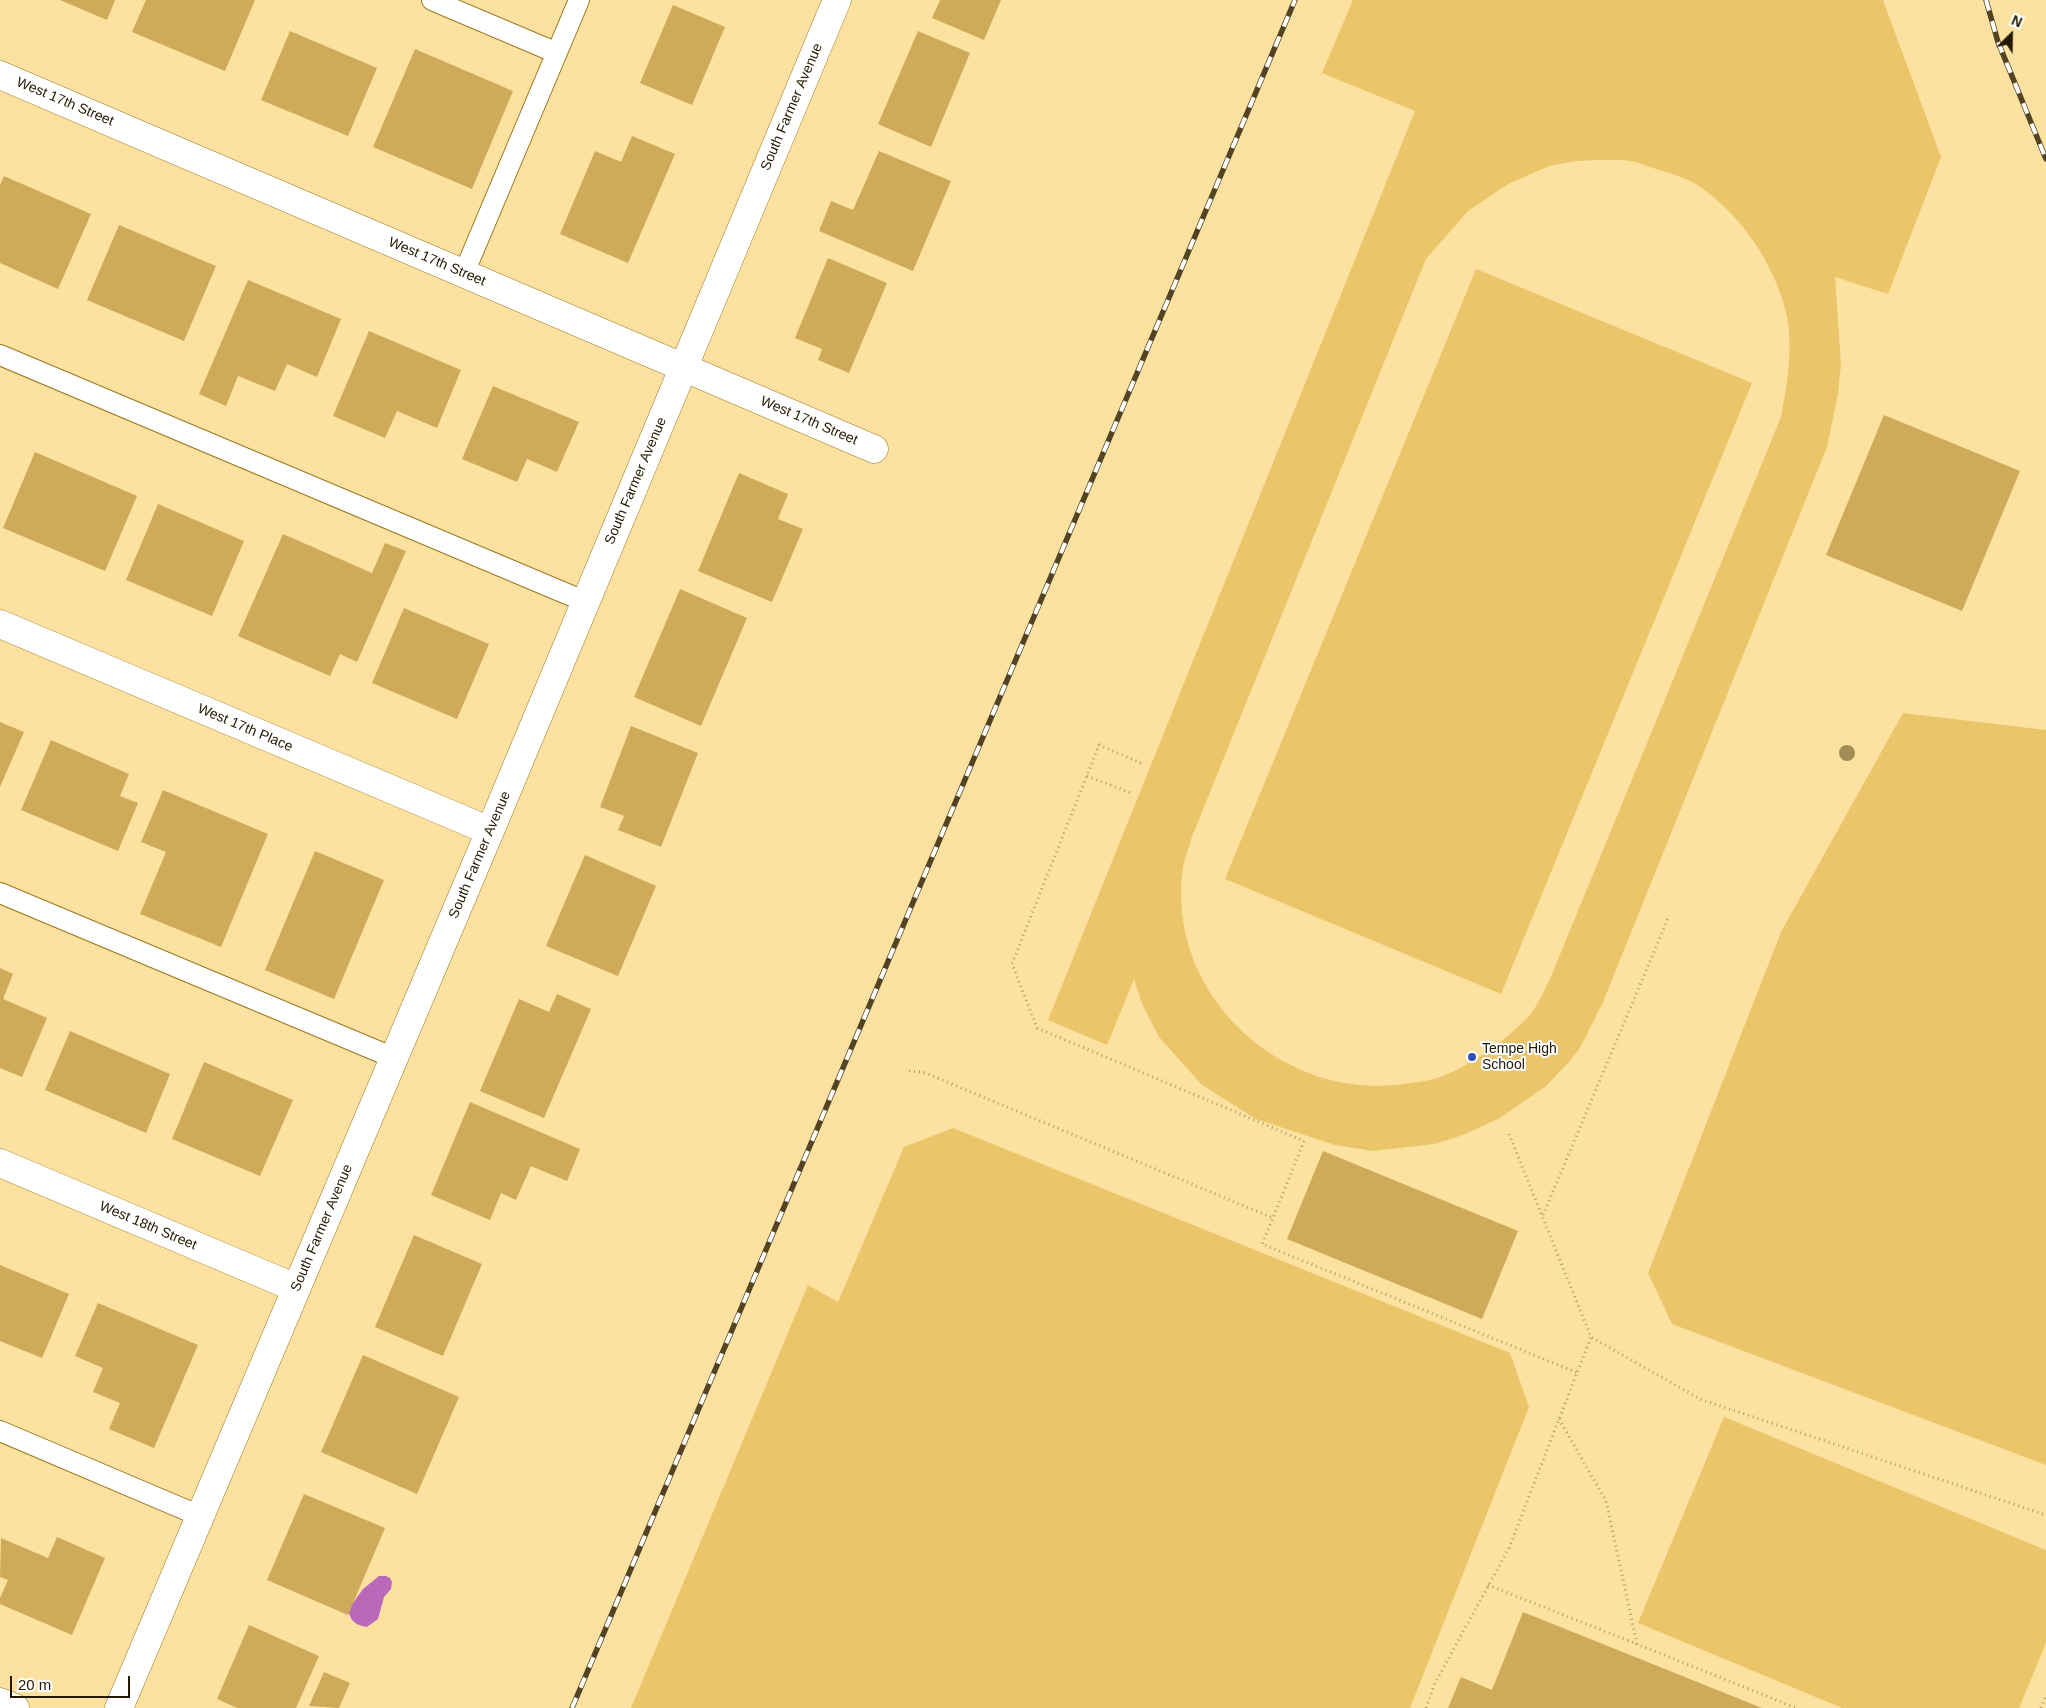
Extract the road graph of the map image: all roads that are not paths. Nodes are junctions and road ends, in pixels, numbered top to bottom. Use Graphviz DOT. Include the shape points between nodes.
graph roads {
  1 [pos="432,0"];
  2 [pos="579,0"];
  3 [pos="837,0"];
  4 [pos="556,53"];
  5 [pos="0,75"];
  6 [pos="464,273"];
  7 [pos="0,355"];
  8 [pos="684,367"];
  9 [pos="874,449"];
  10 [pos="586,602"];
  11 [pos="0,624"];
  12 [pos="490,831"];
  13 [pos="0,893"];
  14 [pos="394,1058"];
  15 [pos="0,1163"];
  16 [pos="296,1288"];
  17 [pos="0,1431"];
  18 [pos="200,1516"];
  19 [pos="0,1702"];
  20 [pos="15,1708"];
  21 [pos="119,1708"];
  1 -- 4 [label="lane"];
  2 -- 4 [label="lane"];
  3 -- 8 [label="street, South Farmer Avenue"];
  4 -- 6 [label="lane"];
  5 -- 6 [label="street, West 17th Street"];
  6 -- 8 [label="street, West 17th Street"];
  7 -- 10 [label="lane"];
  8 -- 9 [label="street, West 17th Street"];
  8 -- 10 [label="street, South Farmer Avenue"];
  10 -- 12 [label="street, South Farmer Avenue"];
  11 -- 12 [label="street, West 17th Place"];
  12 -- 14 [label="street, South Farmer Avenue"];
  13 -- 14 [label="lane"];
  14 -- 16 [label="street, South Farmer Avenue"];
  15 -- 16 [label="street, West 18th Street"];
  16 -- 18 [label="street, South Farmer Avenue"];
  17 -- 18 [label="lane"];
  18 -- 21 [label="street, South Farmer Avenue"];
  19 -- 20 [label="street"];
}
